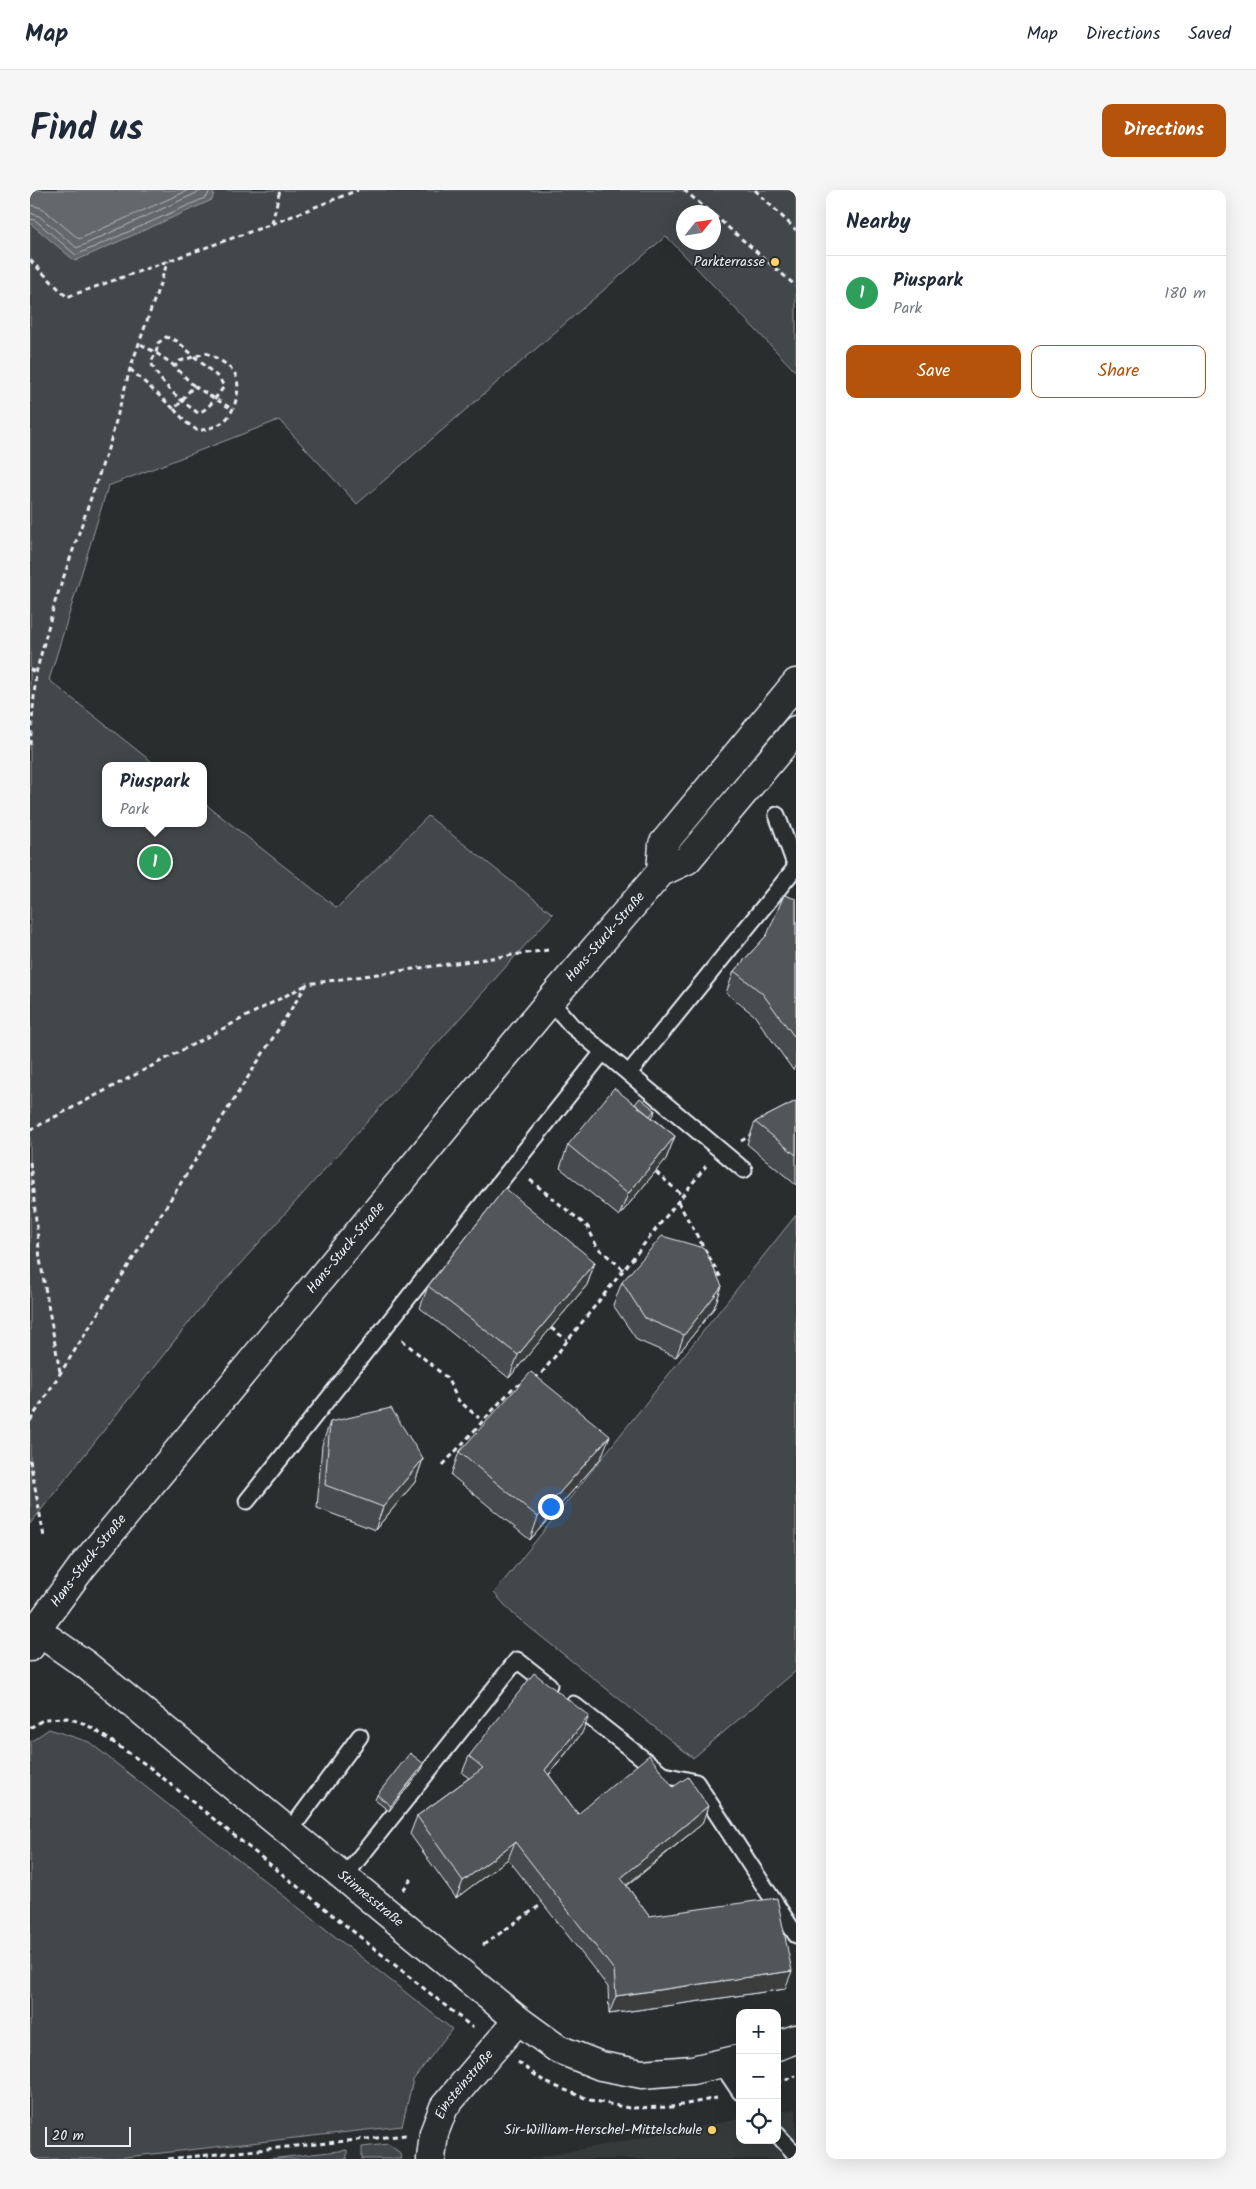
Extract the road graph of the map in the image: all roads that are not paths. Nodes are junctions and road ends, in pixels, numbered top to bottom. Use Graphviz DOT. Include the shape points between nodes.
graph roads {
  1 [pos="796,683"];
  2 [pos="796,730"];
  3 [pos="777,815"];
  4 [pos="661,872"];
  5 [pos="550,1001"];
  6 [pos="604,1052"];
  7 [pos="629,1073"];
  8 [pos="744,1170"];
  9 [pos="247,1501"];
  10 [pos="32,1637"];
  11 [pos="360,1736"];
  12 [pos="289,1832"];
  13 [pos="344,1877"];
  14 [pos="796,1935"];
  15 [pos="518,2020"];
  16 [pos="796,2038"];
  17 [pos="781,2044"];
  18 [pos="730,2061"];
  19 [pos="736,2080"];
  20 [pos="781,2138"];
  21 [pos="433,2146"];
  22 [pos="796,2155"];
  1 -- 4 [label="main road" via="663,844"];
  2 -- 4 [label="main road, Hans-Stuck-Straße" via="687,860"];
  3 -- 7 [label="lane" via="796,867"];
  4 -- 5 [label="main road, Hans-Stuck-Straße"];
  5 -- 6 [label="lane" via="572,1026"];
  5 -- 10 [label="main road, Hans-Stuck-Straße" via="82,1567"];
  6 -- 7 [label="lane"];
  6 -- 9 [label="lane"];
  7 -- 8 [label="lane"];
  10 -- 12 [label="main road, Stinnesstraße" via="86,1665"];
  11 -- 12 [label="lane"];
  12 -- 13 [label="main road, Stinnesstraße"];
  13 -- 14 [label="lane" via="517,1660 664,1774 696,1782"];
  13 -- 15 [label="main road, Stinnesstraße"];
  15 -- 18 [label="main road, Stinnesstraße" via="558,2049 601,2066 642,2074 692,2070"];
  15 -- 21 [label="main road, Einsteinstraße" via="444,2107"];
  16 -- 17 [label="main road"];
  18 -- 19 [label="lane"];
  20 -- 22 [label="lane"];
}
